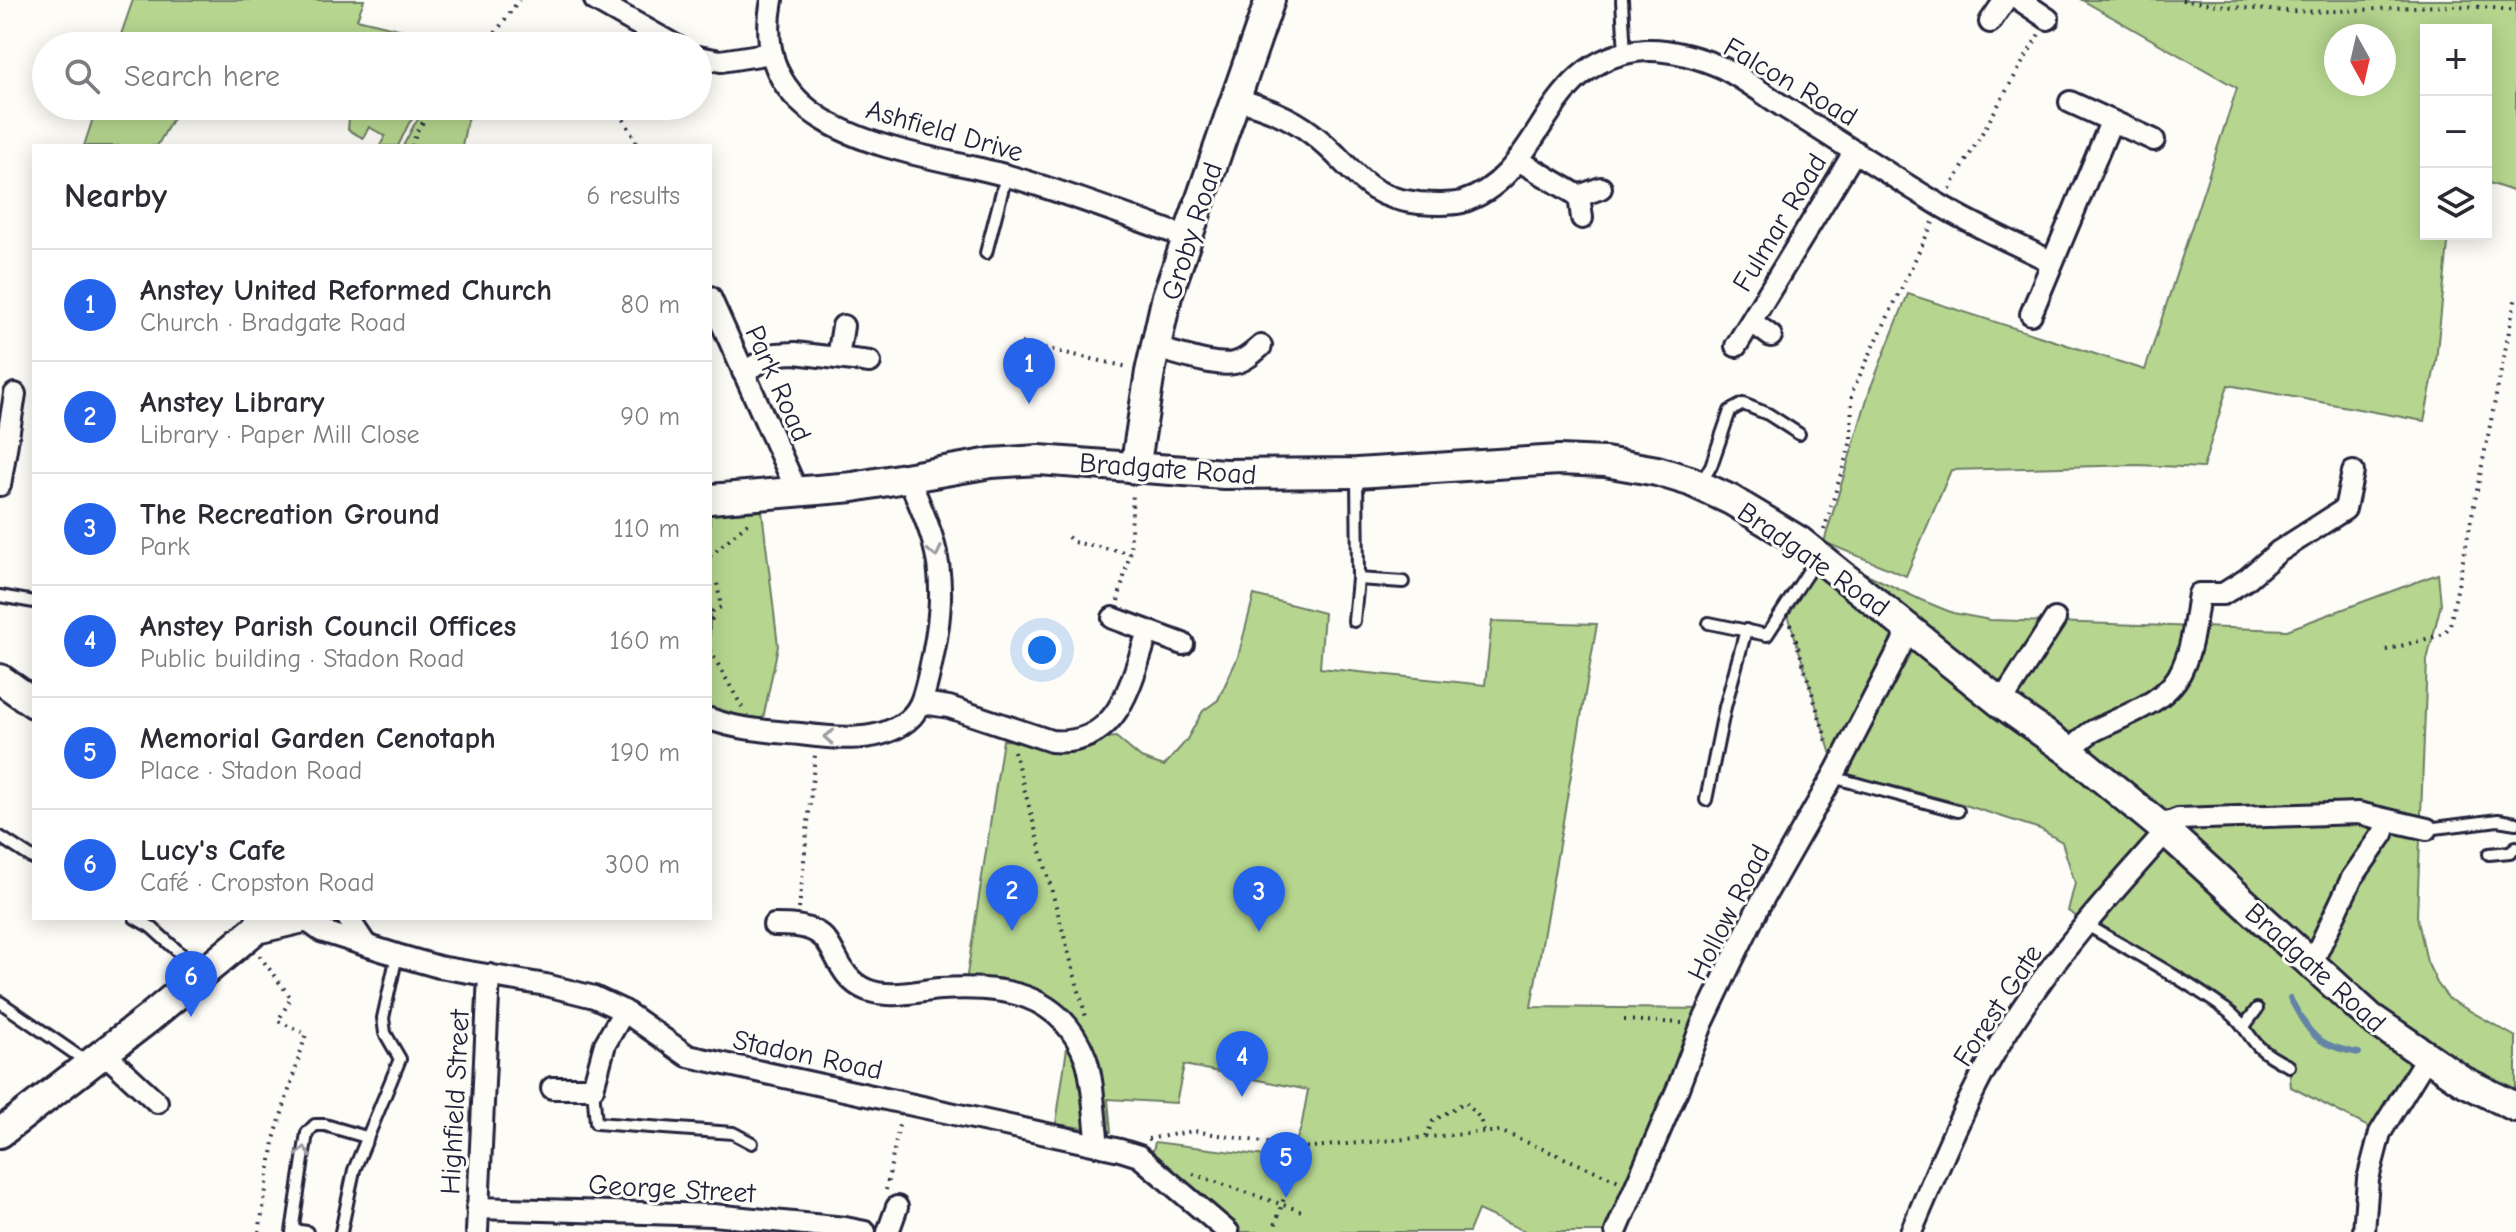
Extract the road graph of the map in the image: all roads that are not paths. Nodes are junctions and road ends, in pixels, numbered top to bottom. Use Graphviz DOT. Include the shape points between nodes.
graph roads {
  1 [pos="595,0"];
  2 [pos="772,0"];
  3 [pos="1270,0"];
  4 [pos="1622,0"];
  5 [pos="2005,0"];
  6 [pos="2020,0"];
  7 [pos="2048,19"];
  8 [pos="1990,22"];
  9 [pos="651,32"];
  10 [pos="772,53"];
  11 [pos="1625,54"];
  12 [pos="712,59"];
  13 [pos="1234,98"];
  14 [pos="2070,102"];
  15 [pos="2111,122"];
  16 [pos="2154,140"];
  17 [pos="1855,151"];
  18 [pos="1518,160"];
  19 [pos="1006,176"];
  20 [pos="1601,188"];
  21 [pos="1579,196"];
  22 [pos="1582,218"];
  23 [pos="1186,237"];
  24 [pos="986,253"];
  25 [pos="2052,262"];
  26 [pos="712,302"];
  27 [pos="2031,314"];
  28 [pos="1752,322"];
  29 [pos="843,326"];
  30 [pos="1771,336"];
  31 [pos="1261,346"];
  32 [pos="1736,346"];
  33 [pos="838,358"];
  34 [pos="1153,360"];
  35 [pos="870,362"];
  36 [pos="743,372"];
  37 [pos="15,394"];
  38 [pos="4,430"];
  39 [pos="1799,434"];
  40 [pos="1135,469"];
  41 [pos="2353,472"];
  42 [pos="1357,473"];
  43 [pos="909,478"];
  44 [pos="0,485"];
  45 [pos="1700,485"];
  46 [pos="784,494"];
  47 [pos="712,499"];
  48 [pos="1818,556"];
  49 [pos="1358,579"];
  50 [pos="1403,582"];
  51 [pos="0,596"];
  52 [pos="32,602"];
  53 [pos="1113,618"];
  54 [pos="2055,619"];
  55 [pos="1354,621"];
  56 [pos="1709,623"];
  57 [pos="1910,628"];
  58 [pos="1746,630"];
  59 [pos="1148,632"];
  60 [pos="1183,644"];
  61 [pos="0,679"];
  62 [pos="32,702"];
  63 [pos="922,703"];
  64 [pos="2001,703"];
  65 [pos="712,720"];
  66 [pos="2069,751"];
  67 [pos="1834,774"];
  68 [pos="1706,800"];
  69 [pos="1958,811"];
  70 [pos="2387,822"];
  71 [pos="2516,823"];
  72 [pos="2163,829"];
  73 [pos="2427,829"];
  74 [pos="0,837"];
  75 [pos="2516,847"];
  76 [pos="2489,854"];
  77 [pos="32,858"];
  78 [pos="139,920"];
  79 [pos="293,920"];
  80 [pos="306,920"];
  81 [pos="349,920"];
  82 [pos="774,925"];
  83 [pos="2087,925"];
  84 [pos="255,928"];
  85 [pos="366,945"];
  86 [pos="397,955"];
  87 [pos="2311,965"];
  88 [pos="203,974"];
  89 [pos="489,975"];
  90 [pos="0,1002"];
  91 [pos="2257,1009"];
  92 [pos="624,1011"];
  93 [pos="2245,1025"];
  94 [pos="96,1058"];
  95 [pos="2426,1058"];
  96 [pos="2289,1066"];
  97 [pos="552,1088"];
  98 [pos="593,1088"];
  99 [pos="157,1102"];
  100 [pos="2516,1107"];
  101 [pos="0,1133"];
  102 [pos="366,1137"];
  103 [pos="752,1143"];
  104 [pos="1103,1145"];
  105 [pos="897,1207"];
  106 [pos="477,1208"];
  107 [pos="584,1211"];
  108 [pos="292,1231"];
  109 [pos="307,1232"];
  110 [pos="341,1232"];
  111 [pos="477,1232"];
  112 [pos="584,1232"];
  113 [pos="865,1232"];
  114 [pos="888,1232"];
  115 [pos="1228,1232"];
  116 [pos="1616,1232"];
  117 [pos="1911,1232"];
  118 [pos="2364,1232"];
  1 -- 9 [label="street"];
  2 -- 10 [label="street, Ashfield Drive"];
  3 -- 13 [label="street, Groby Road"];
  4 -- 11 [label="lane"];
  5 -- 8 [label="street"];
  6 -- 7 [label="street"];
  10 -- 12 [label="street"];
  10 -- 19 [label="street, Ashfield Drive" via="790,92 832,124 876,145"];
  11 -- 17 [label="street, Falcon Road" via="1680,54 1722,68"];
  11 -- 18 [label="street, Falcon Road" via="1579,76"];
  13 -- 18 [label="street, Falcon Road" via="1280,113 1310,132 1372,190 1399,201 1460,202 1490,188"];
  13 -- 23 [label="street, Groby Road"];
  14 -- 15 [label="street"];
  15 -- 16 [label="street"];
  15 -- 25 [label="street"];
  17 -- 25 [label="street, Falcon Road" via="1941,206"];
  17 -- 28 [label="street, Fulmar Road"];
  18 -- 21 [label="street"];
  19 -- 23 [label="street, Ashfield Drive"];
  19 -- 24 [label="lane"];
  20 -- 21 [label="street"];
  21 -- 22 [label="street"];
  23 -- 34 [label="street, Groby Road"];
  25 -- 27 [label="street"];
  26 -- 36 [label="street, Park Road"];
  28 -- 30 [label="street, Fulmar Road"];
  28 -- 32 [label="street, Fulmar Road"];
  29 -- 33 [label="street"];
  31 -- 34 [label="street" via="1232,364"];
  33 -- 35 [label="street"];
  33 -- 36 [label="street" via="776,354"];
  34 -- 40 [label="street, Groby Road"];
  36 -- 46 [label="street, Park Road" via="792,480"];
  37 -- 38 [label="street"];
  38 -- 44 [label="street"];
  39 -- 45 [label="lane" via="1743,404 1730,411"];
  40 -- 42 [label="street, Bradgate Road"];
  40 -- 43 [label="street, Bradgate Road" via="1039,460"];
  41 -- 66 [label="street" via="2345,509 2223,594 2199,594 2183,668 2173,684"];
  42 -- 45 [label="street, Bradgate Road" via="1605,462"];
  42 -- 49 [label="lane"];
  43 -- 46 [label="street, Bradgate Road"];
  43 -- 63 [label="street, one-way" via="934,542 941,592"];
  45 -- 48 [label="street, Bradgate Road"];
  46 -- 47 [label="street, Bradgate Road"];
  48 -- 57 [label="street, Bradgate Road"];
  48 -- 58 [label="lane" via="1767,635"];
  49 -- 50 [label="lane"];
  49 -- 55 [label="lane"];
  51 -- 52 [label="lane"];
  53 -- 59 [label="street"];
  54 -- 64 [label="street"];
  56 -- 58 [label="lane"];
  57 -- 64 [label="street, Bradgate Road"];
  57 -- 67 [label="street, Hollow Road"];
  58 -- 68 [label="lane"];
  59 -- 60 [label="street"];
  59 -- 63 [label="street" via="1121,708 1099,731 1066,742"];
  61 -- 62 [label="street"];
  63 -- 65 [label="street, one-way" via="911,719 877,736 755,730"];
  64 -- 66 [label="street, Bradgate Road"];
  66 -- 72 [label="street, Bradgate Road"];
  67 -- 69 [label="lane"];
  67 -- 116 [label="street, Hollow Road" via="1759,906 1702,1024"];
  70 -- 72 [label="street" via="2358,813 2178,819"];
  70 -- 73 [label="street"];
  70 -- 87 [label="street" via="2352,878"];
  71 -- 73 [label="lane" via="2498,820"];
  72 -- 83 [label="street, Forest Gate"];
  72 -- 87 [label="street, Bradgate Road"];
  74 -- 77 [label="lane"];
  75 -- 76 [label="lane"];
  78 -- 88 [label="lane"];
  79 -- 84 [label="street"];
  80 -- 85 [label="street, Stadon Road" via="321,931"];
  81 -- 85 [label="street"];
  82 -- 104 [label="street" via="818,933 851,982 869,991 895,994 979,986 1035,1000 1052,1010 1070,1027 1087,1061"];
  83 -- 93 [label="lane"];
  83 -- 117 [label="street, Forest Gate" via="2003,1038 1959,1121"];
  84 -- 88 [label="street"];
  85 -- 86 [label="street, Stadon Road"];
  86 -- 89 [label="street, Stadon Road"];
  86 -- 102 [label="lane" via="383,1018 400,1059"];
  87 -- 95 [label="street, Bradgate Road"];
  88 -- 94 [label="street"];
  89 -- 92 [label="street, Stadon Road" via="594,997"];
  89 -- 106 [label="street, Highfield Street"];
  90 -- 94 [label="lane"];
  91 -- 93 [label="lane"];
  92 -- 98 [label="street" via="605,1044"];
  92 -- 104 [label="street, Stadon Road" via="688,1056"];
  93 -- 96 [label="lane" via="2257,1045"];
  94 -- 99 [label="street"];
  94 -- 101 [label="street"];
  95 -- 100 [label="street, Bradgate Road"];
  95 -- 118 [label="street" via="2380,1133 2368,1179"];
  97 -- 98 [label="street"];
  98 -- 103 [label="lane" via="596,1123 733,1133"];
  108 -- 102 [label="lane, one-way" via="307,1133 315,1125 325,1125"];
  102 -- 110 [label="lane"];
  104 -- 115 [label="street, Stadon Road" via="1139,1156"];
  105 -- 114 [label="street"];
  106 -- 107 [label="street, George Street"];
  106 -- 111 [label="street, Highfield Street"];
  107 -- 112 [label="street"];
  107 -- 113 [label="street, George Street" via="713,1215"];
  108 -- 109 [label="lane"];
}
